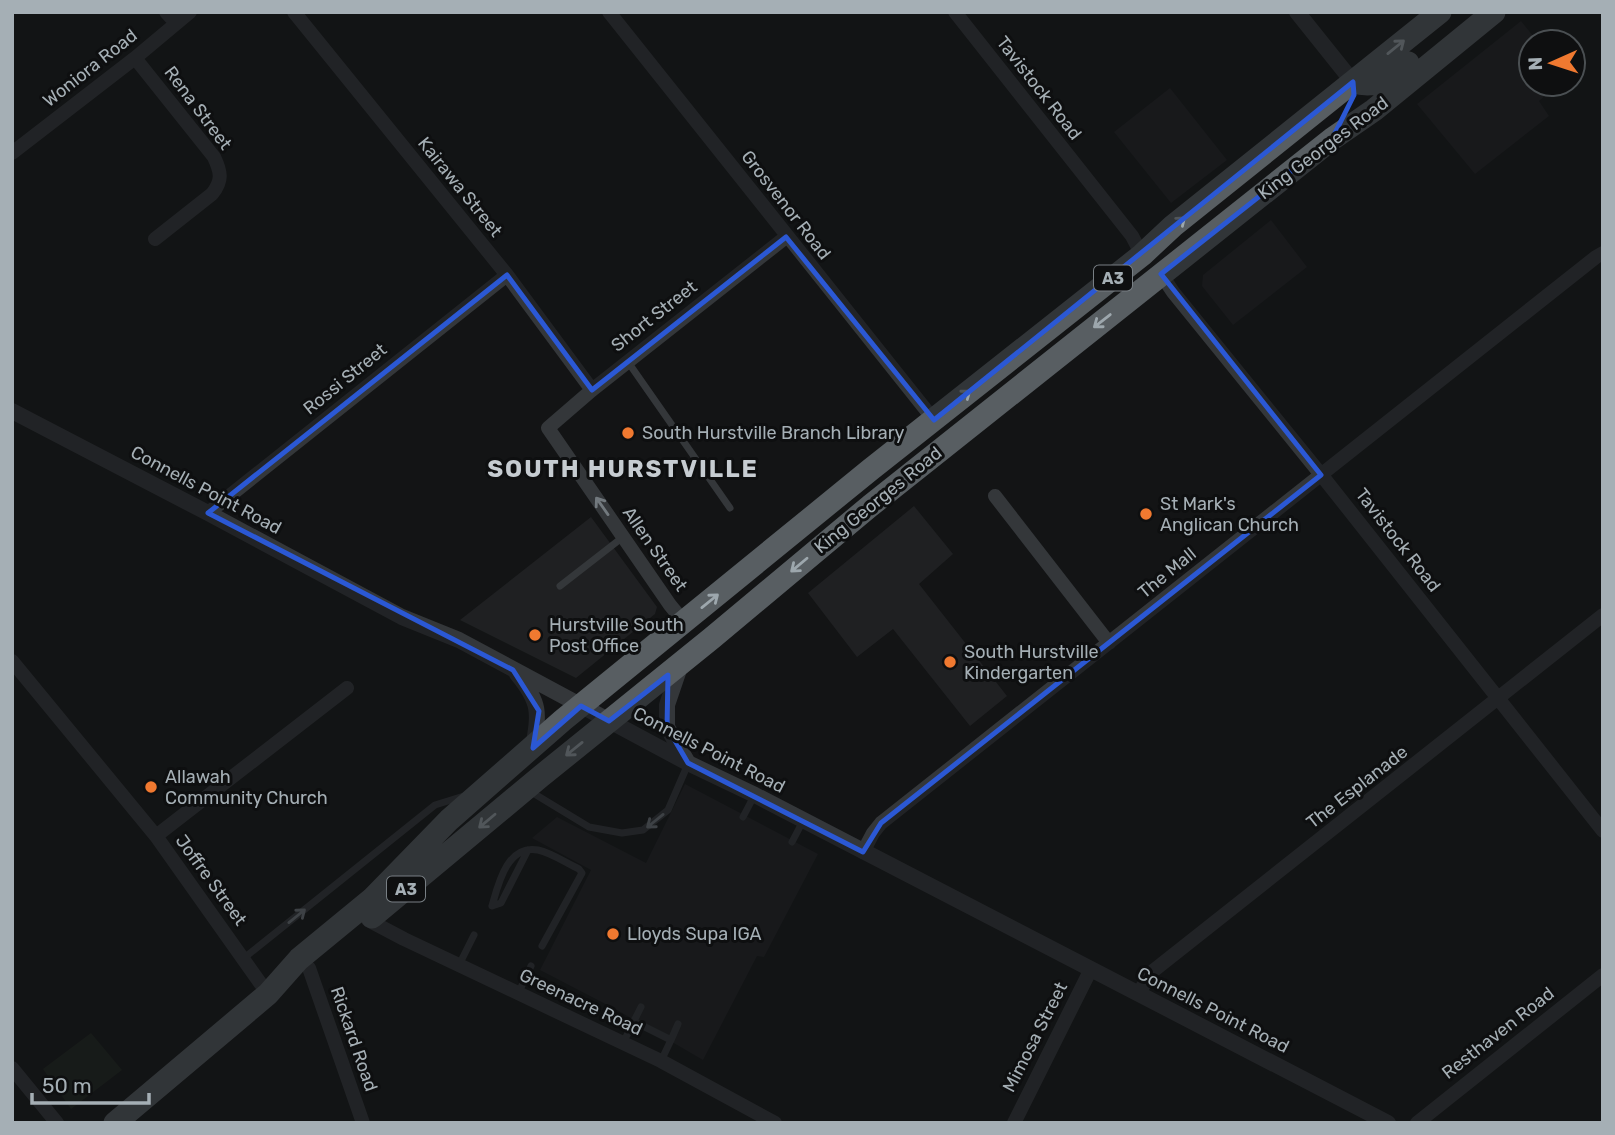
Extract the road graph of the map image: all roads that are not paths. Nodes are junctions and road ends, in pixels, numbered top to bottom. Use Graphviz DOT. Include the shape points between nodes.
graph roads {
  1 [pos="190,12"];
  2 [pos="294,12"];
  3 [pos="609,12"];
  4 [pos="955,12"];
  5 [pos="1297,12"];
  6 [pos="1440,12"];
  7 [pos="1494,12"];
  8 [pos="171,18"];
  9 [pos="1444,51"];
  10 [pos="135,58"];
  11 [pos="1353,82"];
  12 [pos="1332,139"];
  13 [pos="12,153"];
  14 [pos="786,237"];
  15 [pos="155,239"];
  16 [pos="1603,253"];
  17 [pos="1142,256"];
  18 [pos="1161,274"];
  19 [pos="507,275"];
  20 [pos="628,362"];
  21 [pos="592,390"];
  22 [pos="12,411"];
  23 [pos="934,420"];
  24 [pos="548,428"];
  25 [pos="1321,475"];
  26 [pos="995,496"];
  27 [pos="730,508"];
  28 [pos="208,513"];
  29 [pos="623,537"];
  30 [pos="560,586"];
  31 [pos="1603,615"];
  32 [pos="684,622"];
  33 [pos="1110,643"];
  34 [pos="12,661"];
  35 [pos="681,664"];
  36 [pos="513,670"];
  37 [pos="347,688"];
  38 [pos="1498,700"];
  39 [pos="581,706"];
  40 [pos="609,721"];
  41 [pos="533,748"];
  42 [pos="688,764"];
  43 [pos="486,789"];
  44 [pos="525,789"];
  45 [pos="755,795"];
  46 [pos="743,817"];
  47 [pos="803,820"];
  48 [pos="1603,831"];
  49 [pos="156,836"];
  50 [pos="792,842"];
  51 [pos="528,850"];
  52 [pos="863,852"];
  53 [pos="368,920"];
  54 [pos="474,935"];
  55 [pos="542,946"];
  56 [pos="244,958"];
  57 [pos="459,965"];
  58 [pos="531,966"];
  59 [pos="309,968"];
  60 [pos="1091,969"];
  61 [pos="1603,975"];
  62 [pos="1139,992"];
  63 [pos="268,994"];
  64 [pos="518,994"];
  65 [pos="641,1007"];
  66 [pos="634,1021"];
  67 [pos="678,1024"];
  68 [pos="671,1040"];
  69 [pos="623,1043"];
  70 [pos="661,1061"];
  71 [pos="12,1068"];
  72 [pos="57,1123"];
  73 [pos="116,1123"];
  74 [pos="363,1123"];
  75 [pos="775,1123"];
  76 [pos="1014,1123"];
  77 [pos="1388,1123"];
  78 [pos="1418,1123"];
  1 -- 8 [label="street, Woniora Road"];
  2 -- 19 [label="street, Kairawa Street"];
  3 -- 14 [label="street, Grosvenor Road"];
  4 -- 17 [label="street, Tavistock Road" via="1132,236"];
  5 -- 11 [label="street"];
  11 -- 6 [label="highway, King Georges Road / A3, one-way"];
  7 -- 9 [label="highway, King Georges Road / A3"];
  8 -- 10 [label="street, Woniora Road"];
  9 -- 11 [label="highway" via="1418,55 1381,83 1365,86"];
  9 -- 12 [label="highway, King Georges Road / A3"];
  10 -- 13 [label="street, Woniora Road"];
  10 -- 15 [label="street, Rena Street" via="221,172 212,194"];
  11 -- 12 [label="highway" via="1354,95"];
  17 -- 11 [label="highway, King Georges Road / A3, one-way"];
  12 -- 18 [label="highway, King Georges Road / A3"];
  14 -- 20 [label="street, Short Street"];
  14 -- 23 [label="street, Grosvenor Road"];
  16 -- 25 [label="street, The Mall"];
  23 -- 17 [label="highway, King Georges Road / A3, one-way"];
  18 -- 25 [label="street, Tavistock Road"];
  18 -- 35 [label="highway, King Georges Road / A3, one-way" via="852,520"];
  19 -- 21 [label="street, Kairawa Street"];
  19 -- 28 [label="street, Rossi Street"];
  20 -- 21 [label="street, Short Street"];
  20 -- 27 [label="lane"];
  21 -- 24 [label="street, Short Street"];
  22 -- 28 [label="street, Connells Point Road"];
  32 -- 23 [label="highway, King Georges Road / A3, one-way"];
  29 -- 24 [label="street, Allen Street, one-way"];
  25 -- 33 [label="street, The Mall"];
  25 -- 38 [label="street, Tavistock Road"];
  26 -- 33 [label="street"];
  28 -- 36 [label="street, Connells Point Road" via="402,617 459,640"];
  29 -- 30 [label="lane"];
  29 -- 32 [label="street, Allen Street"];
  31 -- 38 [label="street, The Esplanade"];
  32 -- 39 [label="highway, King Georges Road / A3"];
  33 -- 52 [label="street, The Mall" via="881,823"];
  34 -- 49 [label="street, Joffre Street"];
  35 -- 40 [label="highway, King Georges Road / A3"];
  35 -- 42 [label="street" via="667,705 667,727"];
  36 -- 39 [label="street, Connells Point Road"];
  36 -- 41 [label="street" via="530,690 538,711"];
  37 -- 49 [label="street"];
  38 -- 48 [label="street, Tavistock Road"];
  38 -- 62 [label="street, The Esplanade" via="1153,971"];
  39 -- 40 [label="street, Connells Point Road"];
  39 -- 41 [label="highway, King Georges Road / A3"];
  40 -- 42 [label="street, Connells Point Road"];
  40 -- 44 [label="highway, King Georges Road / A3, one-way"];
  41 -- 43 [label="highway, King Georges Road / A3"];
  42 -- 44 [label="lane, one-way" via="668,810 643,830 633,832 589,827"];
  42 -- 45 [label="street, Connells Point Road"];
  56 -- 43 [label="lane, one-way" via="435,805"];
  43 -- 63 [label="highway, King Georges Road / A3" via="372,899 299,959"];
  44 -- 53 [label="highway, King Georges Road / A3, one-way"];
  45 -- 46 [label="lane"];
  45 -- 47 [label="street, Connells Point Road"];
  47 -- 50 [label="lane"];
  47 -- 52 [label="street, Connells Point Road"];
  49 -- 56 [label="street, Joffre Street"];
  51 -- 51 [label="lane" via="501,903 492,906 506,866"];
  51 -- 55 [label="lane" via="539,850 582,873"];
  52 -- 60 [label="street, Connells Point Road"];
  53 -- 57 [label="street, Greenacre Road"];
  53 -- 59 [label="highway, King Georges Road / A3"];
  54 -- 57 [label="lane"];
  56 -- 63 [label="street, Joffre Street"];
  57 -- 64 [label="street, Greenacre Road"];
  58 -- 64 [label="lane"];
  59 -- 63 [label="highway, King Georges Road / A3"];
  59 -- 74 [label="street, Rickard Road"];
  60 -- 62 [label="street, Connells Point Road"];
  60 -- 76 [label="street, Mimosa Street"];
  61 -- 78 [label="street, Resthaven Road"];
  62 -- 77 [label="street, Connells Point Road"];
  63 -- 73 [label="highway, King Georges Road / A3"];
  64 -- 69 [label="street, Greenacre Road"];
  65 -- 66 [label="lane"];
  66 -- 68 [label="lane"];
  66 -- 69 [label="lane"];
  67 -- 68 [label="lane"];
  68 -- 70 [label="lane"];
  69 -- 70 [label="street, Greenacre Road"];
  70 -- 75 [label="street, Greenacre Road"];
  71 -- 72 [label="street"];
}
